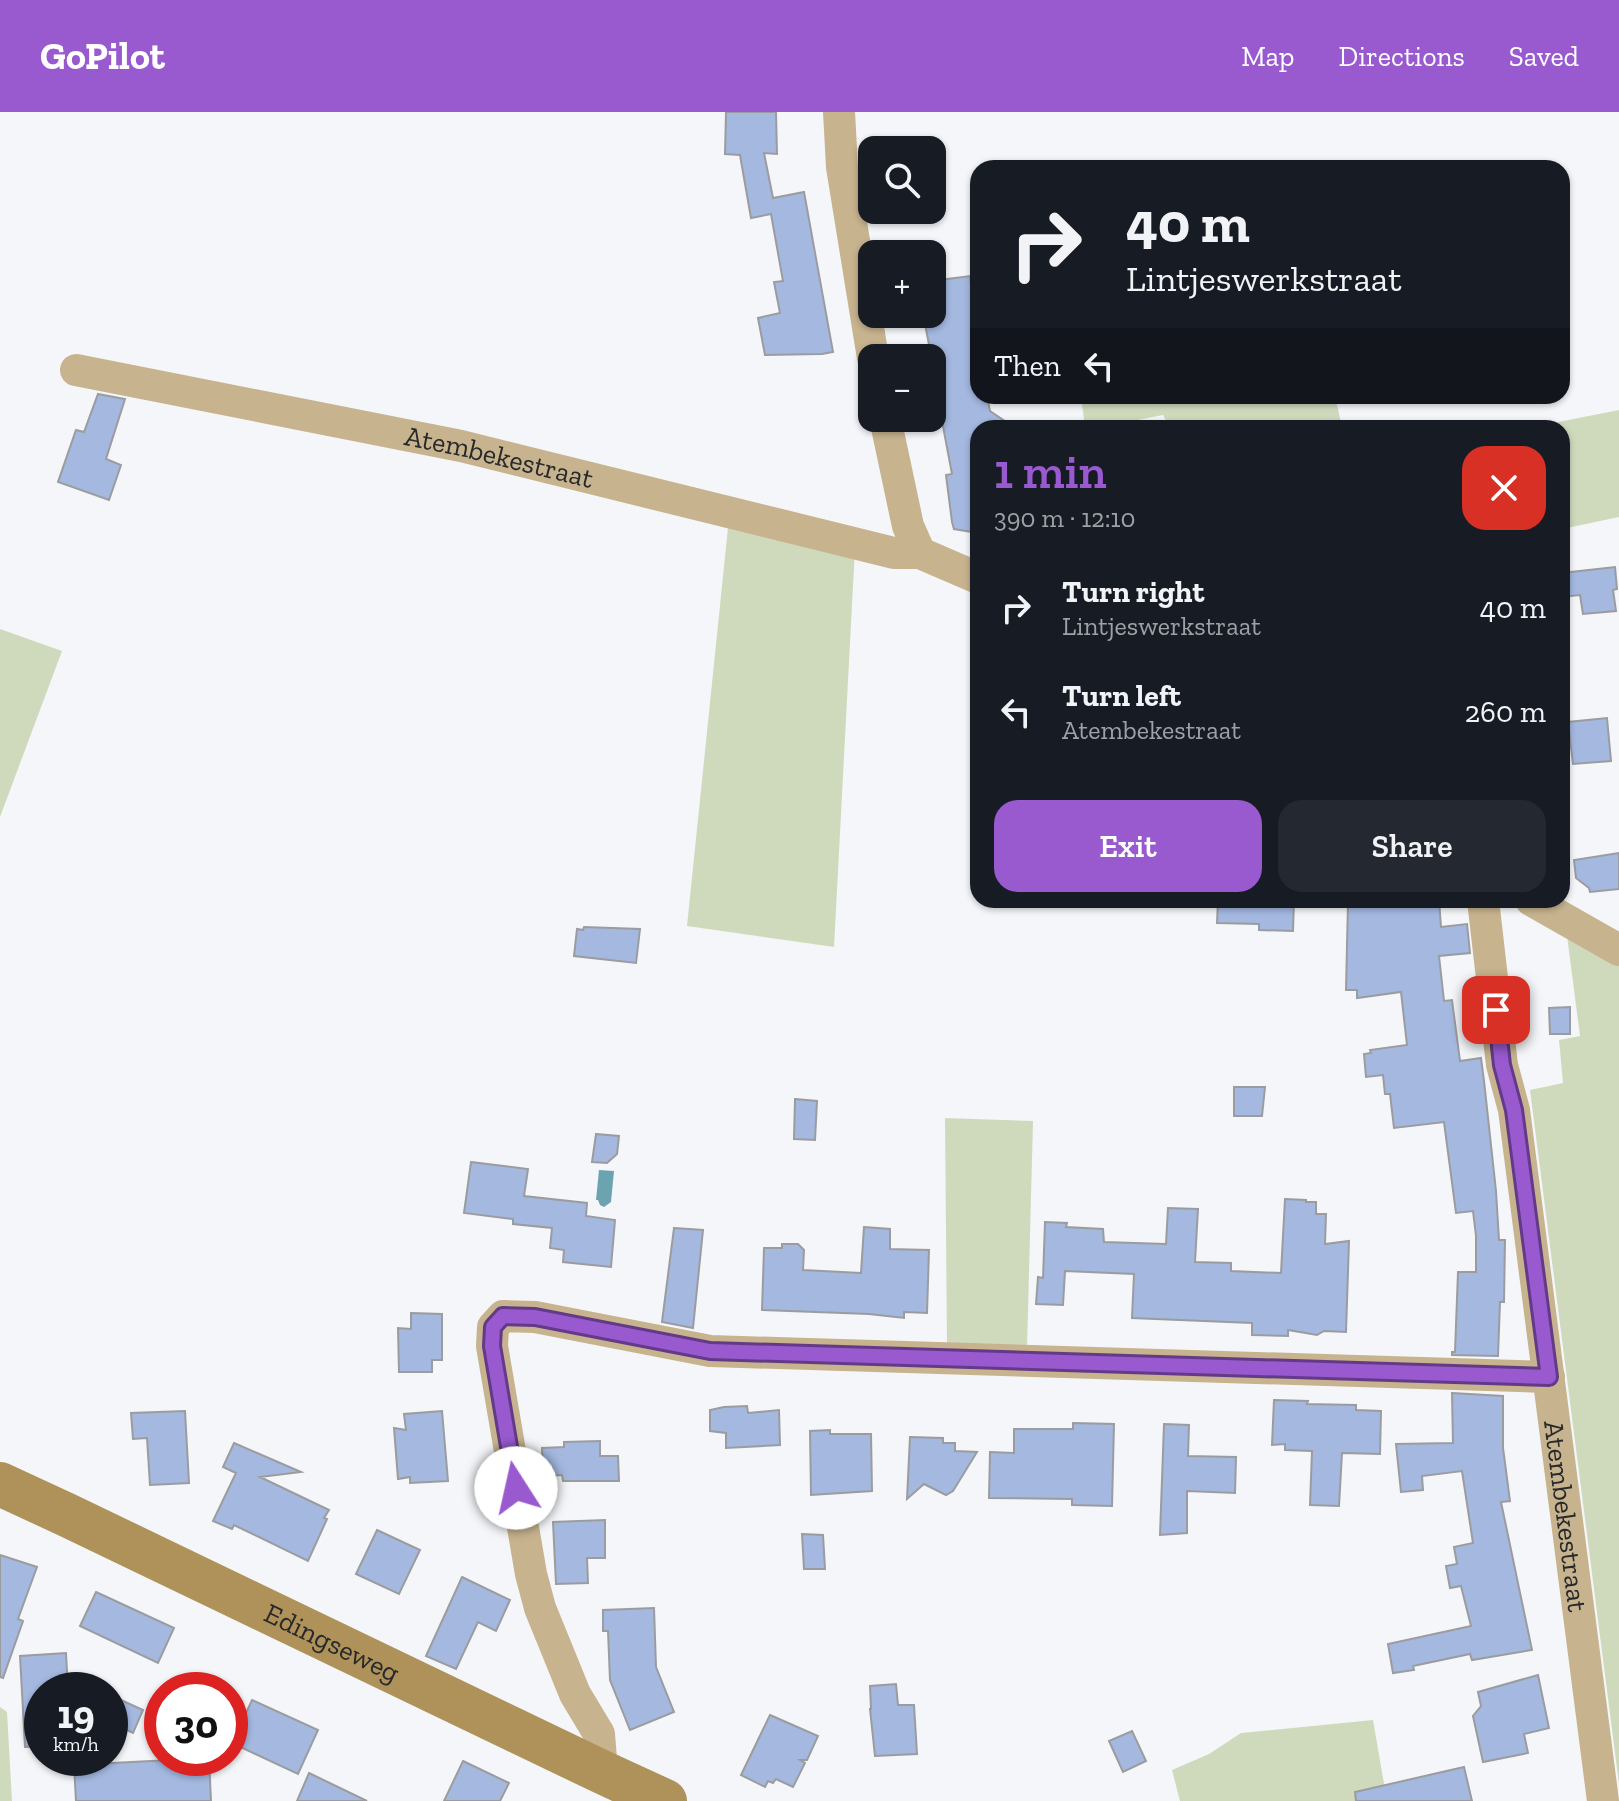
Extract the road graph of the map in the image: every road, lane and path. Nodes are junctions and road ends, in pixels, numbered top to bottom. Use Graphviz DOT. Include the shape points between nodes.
graph roads {
  1 [pos="839,112"];
  2 [pos="871,344"];
  3 [pos="76,370"];
  4 [pos="888,432"];
  5 [pos="920,553"];
  6 [pos="970,575"];
  7 [pos="1484,908"];
  8 [pos="1545,908"];
  9 [pos="1619,950"];
  10 [pos="1549,1377"];
  11 [pos="0,1484"];
  12 [pos="602,1772"];
  13 [pos="665,1801"];
  14 [pos="1603,1801"];
  1 -- 2 [label="street" via="842,167"];
  3 -- 5 [label="street, Atembekestraat" via="461,446 894,553"];
  4 -- 5 [label="street" via="908,526"];
  5 -- 6 [label="street, Atembekestraat"];
  7 -- 10 [label="street, Atembekestraat"];
  8 -- 9 [label="street"];
  10 -- 12 [label="street" via="710,1351 535,1317 503,1316 493,1327 492,1346 531,1574 575,1694 599,1734"];
  10 -- 14 [label="street, Atembekestraat"];
  11 -- 12 [label="main road, Edingseweg"];
  12 -- 13 [label="main road, Edingseweg"];
}
